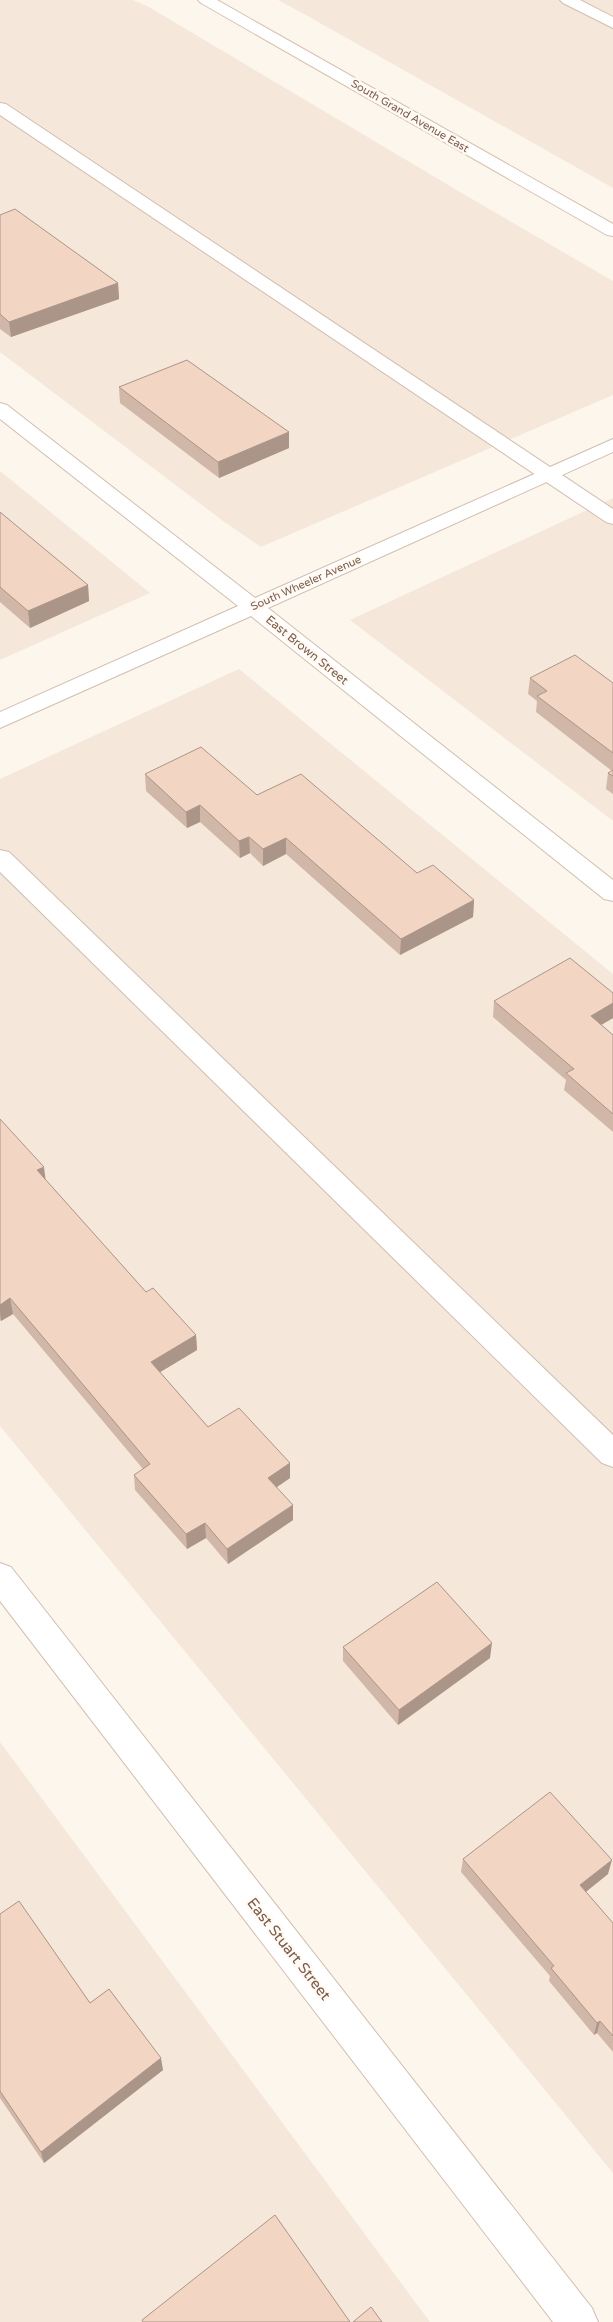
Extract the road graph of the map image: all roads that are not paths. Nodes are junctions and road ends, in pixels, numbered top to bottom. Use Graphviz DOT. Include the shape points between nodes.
graph roads {
  1 [pos="206,0"];
  2 [pos="568,0"];
  3 [pos="613,23"];
  4 [pos="0,108"];
  5 [pos="613,231"];
  6 [pos="0,409"];
  7 [pos="613,445"];
  8 [pos="548,475"];
  9 [pos="613,518"];
  10 [pos="253,606"];
  11 [pos="0,721"];
  12 [pos="0,858"];
  13 [pos="613,893"];
  14 [pos="613,1454"];
  15 [pos="0,1577"];
  16 [pos="578,2322"];
  1 -- 5 [label="street, South Grand Avenue East"];
  2 -- 3 [label="street"];
  4 -- 8 [label="street"];
  6 -- 10 [label="street, East Brown Street"];
  7 -- 8 [label="street, South Wheeler Avenue"];
  8 -- 9 [label="street"];
  8 -- 10 [label="street, South Wheeler Avenue"];
  10 -- 11 [label="street, South Wheeler Avenue"];
  10 -- 13 [label="street, East Brown Street"];
  12 -- 14 [label="street"];
  15 -- 16 [label="street, East Stuart Street"];
}
